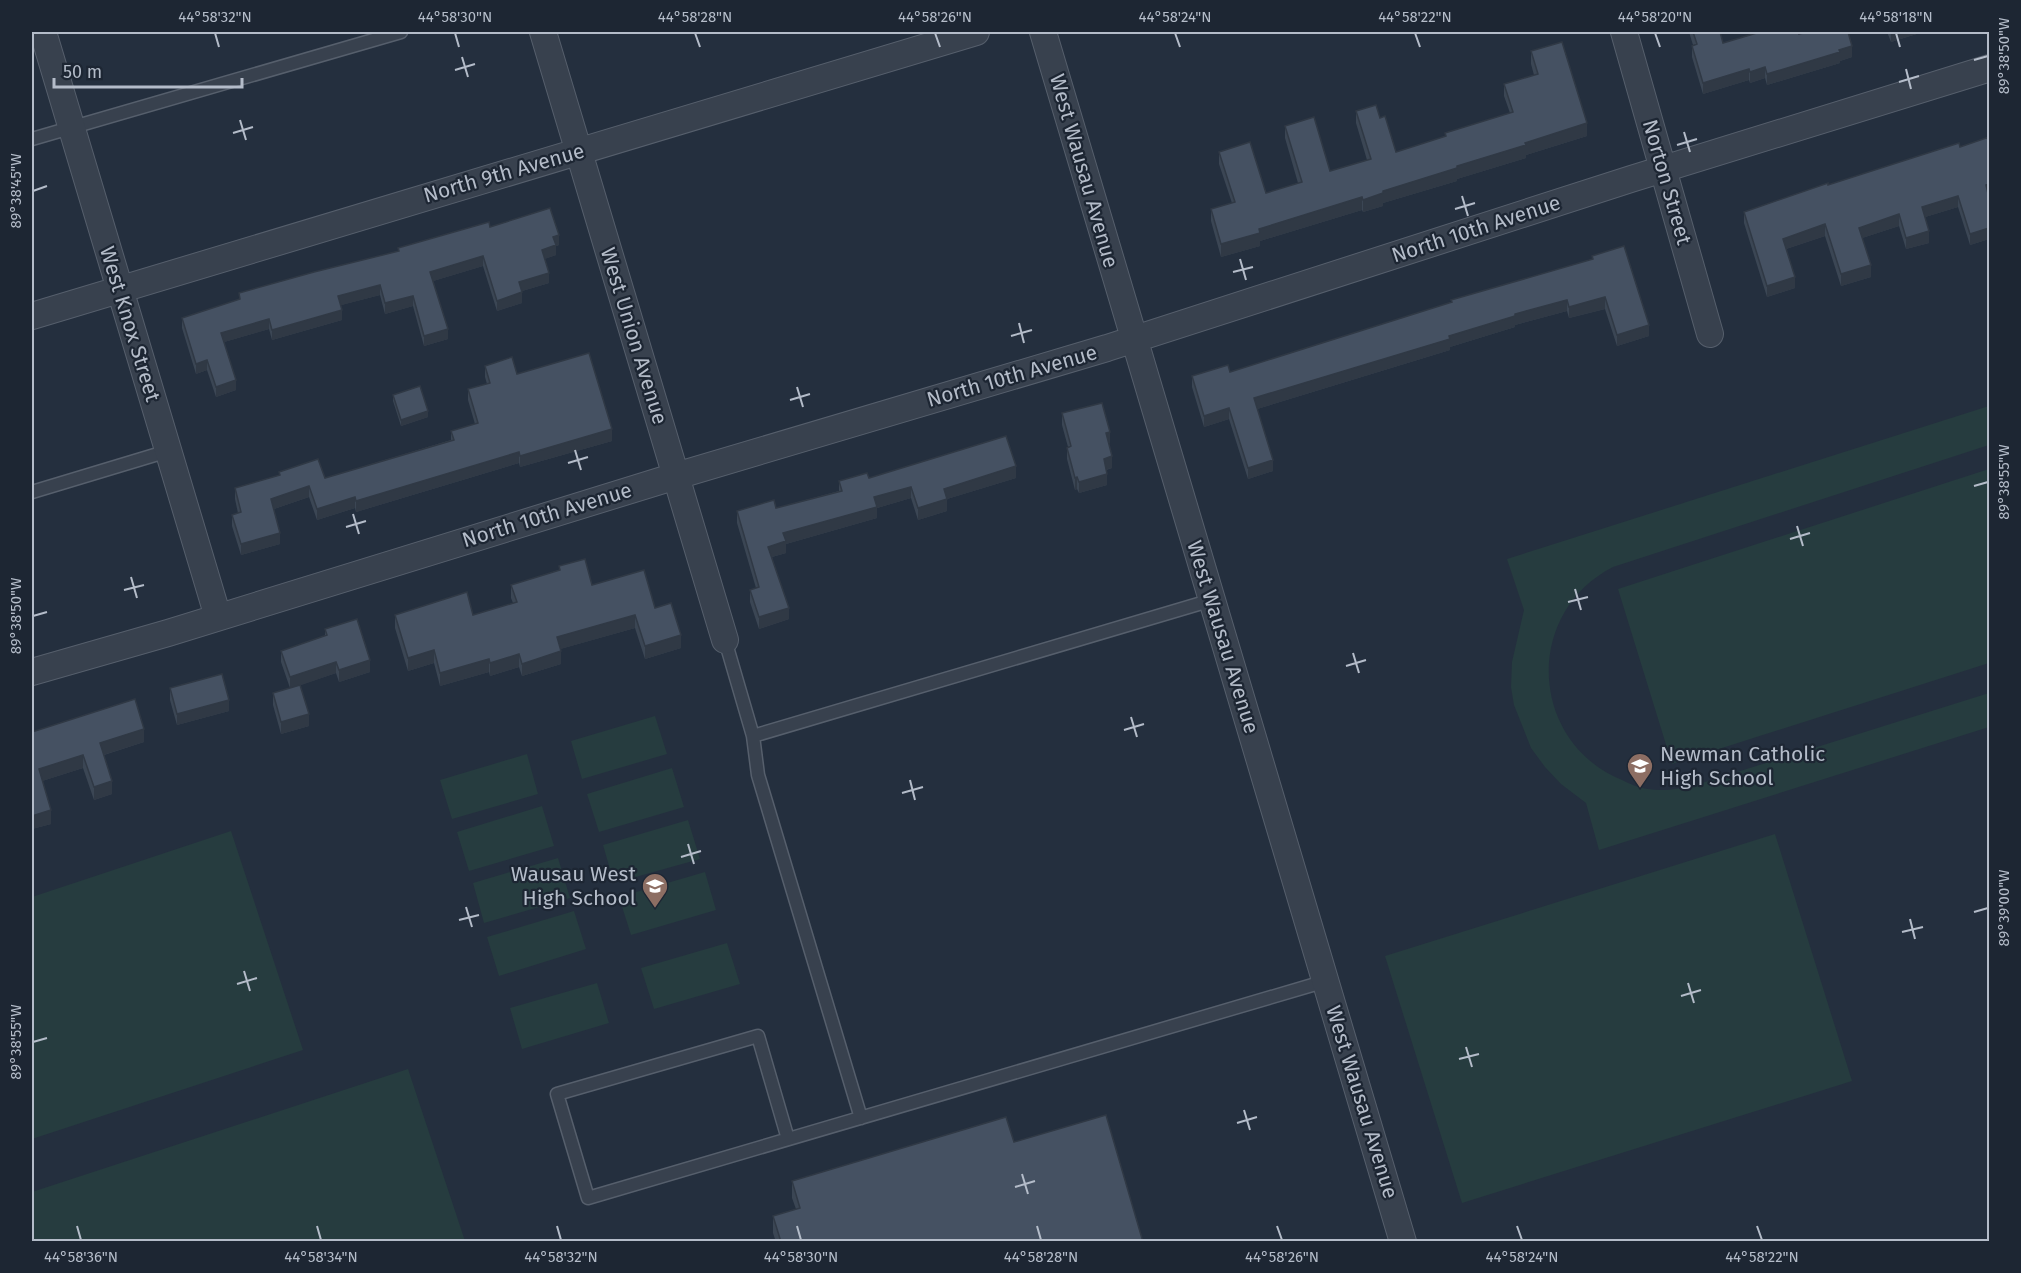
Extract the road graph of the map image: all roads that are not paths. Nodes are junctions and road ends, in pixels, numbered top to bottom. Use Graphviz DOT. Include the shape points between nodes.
graph roads {
  1 [pos="43,32"];
  2 [pos="402,32"];
  3 [pos="543,32"];
  4 [pos="976,32"];
  5 [pos="1043,32"];
  6 [pos="1624,32"];
  7 [pos="1989,68"];
  8 [pos="72,128"];
  9 [pos="32,140"];
  10 [pos="579,151"];
  11 [pos="1664,169"];
  12 [pos="120,290"];
  13 [pos="32,316"];
  14 [pos="1710,334"];
  15 [pos="1134,339"];
  16 [pos="168,451"];
  17 [pos="676,476"];
  18 [pos="32,492"];
  19 [pos="1212,600"];
  20 [pos="218,617"];
  21 [pos="725,640"];
  22 [pos="32,672"];
  23 [pos="753,736"];
  24 [pos="1326,981"];
  25 [pos="861,1118"];
  26 [pos="788,1139"];
  27 [pos="1403,1242"];
  1 -- 8 [label="street, West Knox Street"];
  2 -- 8 [label="lane"];
  3 -- 10 [label="street, West Union Avenue"];
  4 -- 10 [label="street, North 9th Avenue"];
  5 -- 15 [label="street, West Wausau Avenue"];
  6 -- 11 [label="street, Norton Street"];
  7 -- 11 [label="street, North 10th Avenue"];
  8 -- 9 [label="lane"];
  8 -- 12 [label="street, West Knox Street"];
  10 -- 12 [label="street, North 9th Avenue"];
  10 -- 17 [label="street, West Union Avenue"];
  11 -- 14 [label="street, Norton Street"];
  11 -- 15 [label="street, North 10th Avenue"];
  12 -- 13 [label="street, North 9th Avenue"];
  12 -- 16 [label="street, West Knox Street"];
  15 -- 17 [label="street, North 10th Avenue"];
  15 -- 19 [label="street, West Wausau Avenue"];
  16 -- 18 [label="lane"];
  16 -- 20 [label="street, West Knox Street"];
  17 -- 20 [label="street, North 10th Avenue"];
  17 -- 21 [label="street, West Union Avenue"];
  19 -- 23 [label="lane"];
  19 -- 24 [label="street, West Wausau Avenue"];
  20 -- 22 [label="street, North 10th Avenue"];
  21 -- 23 [label="lane"];
  23 -- 25 [label="lane" via="758,775"];
  24 -- 25 [label="lane"];
  24 -- 27 [label="street, West Wausau Avenue"];
  25 -- 26 [label="lane"];
  26 -- 26 [label="lane" via="758,1036 558,1094 588,1198"];
}
